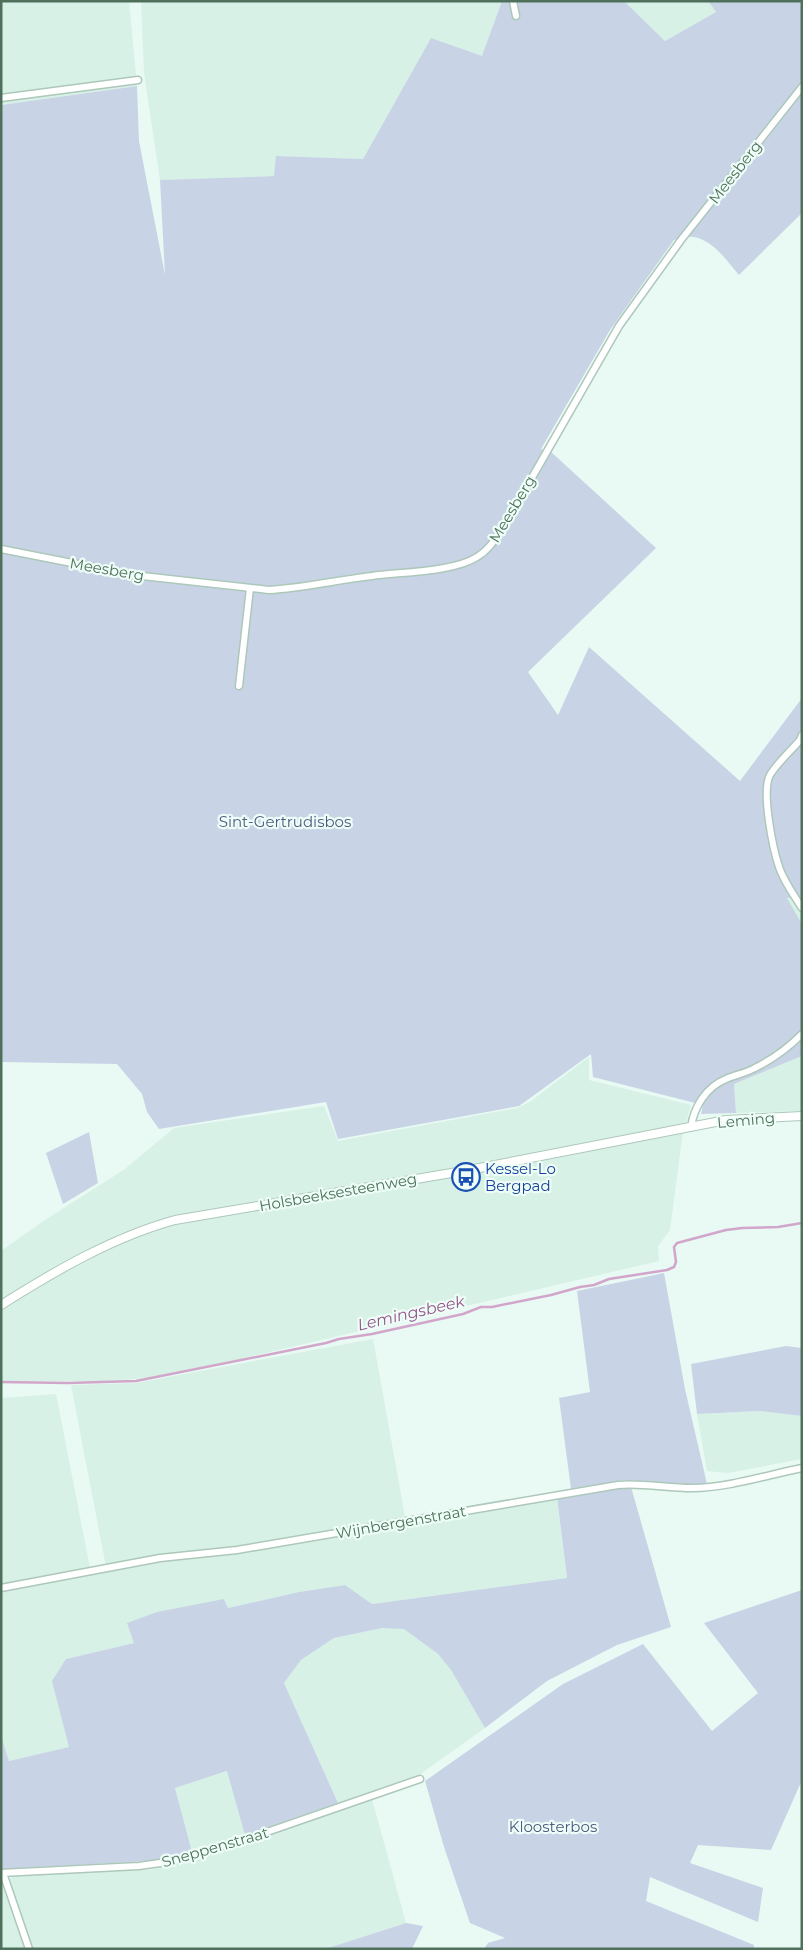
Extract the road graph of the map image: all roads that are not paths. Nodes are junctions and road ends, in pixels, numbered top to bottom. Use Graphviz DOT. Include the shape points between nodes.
graph roads {
  1 [pos="512,1"];
  2 [pos="516,16"];
  3 [pos="138,80"];
  4 [pos="802,87"];
  5 [pos="1,98"];
  6 [pos="1,549"];
  7 [pos="250,588"];
  8 [pos="239,686"];
  9 [pos="802,735"];
  10 [pos="802,908"];
  11 [pos="802,1034"];
  12 [pos="802,1116"];
  13 [pos="691,1127"];
  14 [pos="1,1305"];
  15 [pos="802,1468"];
  16 [pos="1,1588"];
  17 [pos="420,1779"];
  18 [pos="2,1873"];
  19 [pos="29,1949"];
  1 -- 2 [label="street"];
  3 -- 5 [label="street"];
  4 -- 7 [label="street, Meesberg" via="681,240 619,326 488,549 477,558 449,566 286,589"];
  6 -- 7 [label="street, Meesberg" via="134,575"];
  7 -- 8 [label="street"];
  9 -- 10 [label="street" via="769,776 766,802 779,867"];
  11 -- 13 [label="street" via="769,1060 712,1088 693,1113"];
  12 -- 13 [label="street, Leming" via="726,1120"];
  13 -- 14 [label="street, Holsbeeksesteenweg" via="469,1170 174,1220 135,1233 84,1257"];
  15 -- 16 [label="street, Wijnbergenstraat" via="714,1486 618,1485 237,1550 160,1558"];
  17 -- 18 [label="street, Sneppenstraat" via="174,1861 125,1867"];
  18 -- 19 [label="street"];
}
